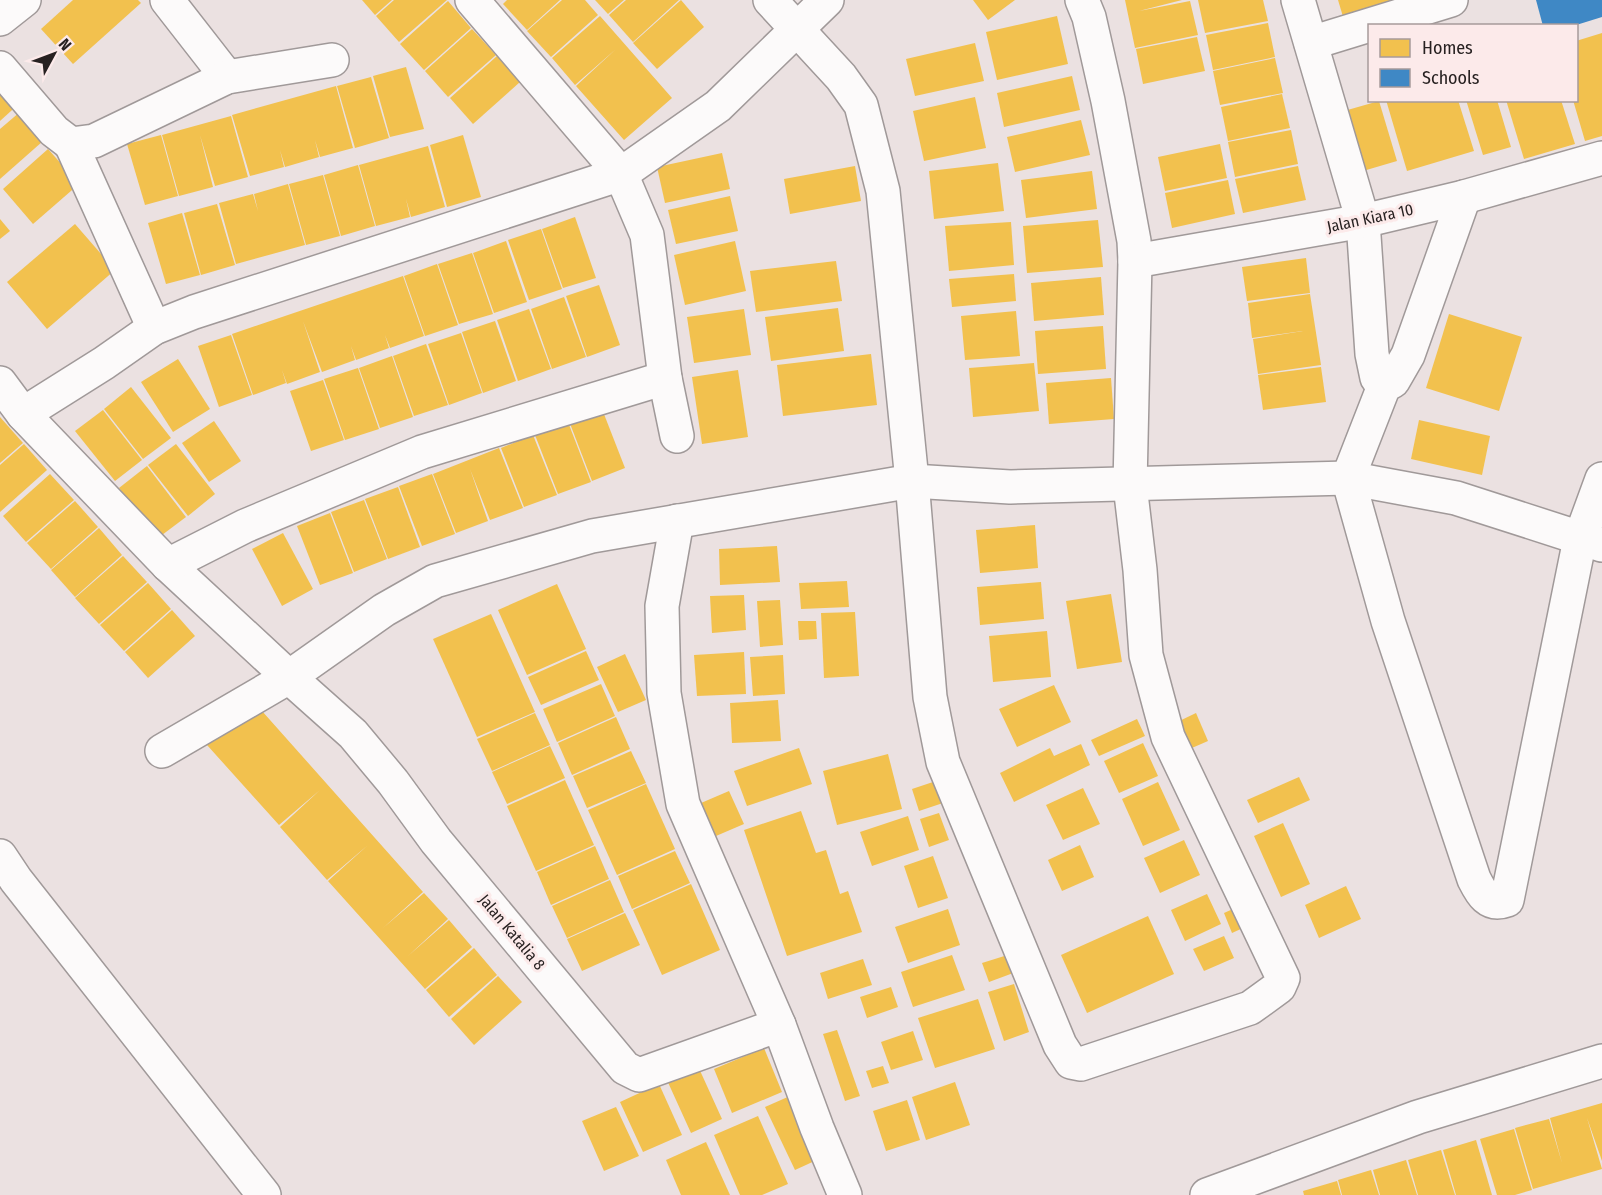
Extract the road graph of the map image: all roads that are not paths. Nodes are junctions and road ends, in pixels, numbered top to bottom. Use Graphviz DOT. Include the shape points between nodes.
graph roads {
  1 [pos="24,0"];
  2 [pos="167,0"];
  3 [pos="472,0"];
  4 [pos="770,0"];
  5 [pos="827,0"];
  6 [pos="1082,0"];
  7 [pos="1298,0"];
  8 [pos="1451,0"];
  9 [pos="0,20"];
  10 [pos="1373,24"];
  11 [pos="1368,25"];
  12 [pos="797,31"];
  13 [pos="1311,43"];
  14 [pos="332,60"];
  15 [pos="0,68"];
  16 [pos="227,77"];
  17 [pos="72,144"];
  18 [pos="1602,158"];
  19 [pos="621,174"];
  20 [pos="1464,197"];
  21 [pos="1363,221"];
  22 [pos="1135,261"];
  23 [pos="154,328"];
  24 [pos="665,378"];
  25 [pos="0,383"];
  26 [pos="1384,386"];
  27 [pos="23,414"];
  28 [pos="677,436"];
  29 [pos="1348,478"];
  30 [pos="1602,479"];
  31 [pos="912,481"];
  32 [pos="1130,485"];
  33 [pos="678,521"];
  34 [pos="1591,542"];
  35 [pos="168,565"];
  36 [pos="289,677"];
  37 [pos="162,751"];
  38 [pos="0,856"];
  39 [pos="779,1025"];
  40 [pos="1602,1061"];
  41 [pos="264,1195"];
  42 [pos="845,1195"];
  43 [pos="1207,1195"];
  1 -- 9 [label="street"];
  2 -- 16 [label="street"];
  3 -- 19 [label="street"];
  4 -- 12 [label="street"];
  5 -- 12 [label="street"];
  6 -- 22 [label="street" via="1108,101"];
  7 -- 13 [label="street"];
  8 -- 10 [label="street"];
  11 -- 13 [label="street"];
  12 -- 19 [label="street" via="718,106"];
  12 -- 31 [label="street" via="841,77 861,105 883,191"];
  13 -- 21 [label="street"];
  14 -- 16 [label="street"];
  15 -- 17 [label="street" via="54,131"];
  16 -- 17 [label="street" via="94,141"];
  17 -- 23 [label="street"];
  18 -- 20 [label="street, Jalan Kiara 10"];
  19 -- 23 [label="street"];
  19 -- 24 [label="street" via="647,235"];
  20 -- 21 [label="street, Jalan Kiara 10"];
  20 -- 26 [label="street" via="1408,355 1393,381"];
  21 -- 22 [label="street, Jalan Kiara 10"];
  21 -- 26 [label="street" via="1372,354 1377,378"];
  22 -- 32 [label="street"];
  23 -- 27 [label="street"];
  24 -- 28 [label="street"];
  24 -- 35 [label="street" via="422,452 245,526"];
  25 -- 27 [label="street, Jalan Katalia 8"];
  26 -- 29 [label="street"];
  27 -- 35 [label="street, Jalan Katalia 8"];
  29 -- 32 [label="street"];
  29 -- 34 [label="street" via="1456,498"];
  29 -- 34 [label="street" via="1388,621 1473,879 1482,896 1495,902 1507,900"];
  30 -- 34 [label="street"];
  31 -- 32 [label="street" via="1010,487"];
  31 -- 32 [label="street" via="930,697 943,762 1060,1045 1071,1062 1081,1064 1250,1008 1279,987 1283,978 1168,737 1146,655"];
  31 -- 33 [label="street"];
  33 -- 36 [label="street" via="592,536 435,581 384,610"];
  33 -- 39 [label="street" via="662,606 664,693 683,804"];
  35 -- 36 [label="street, Jalan Katalia 8"];
  36 -- 37 [label="street"];
  36 -- 39 [label="street, Jalan Katalia 8" via="353,734 435,841 625,1068 639,1075"];
  38 -- 41 [label="street"];
  39 -- 42 [label="street"];
  40 -- 43 [label="street" via="1418,1117"];
}
